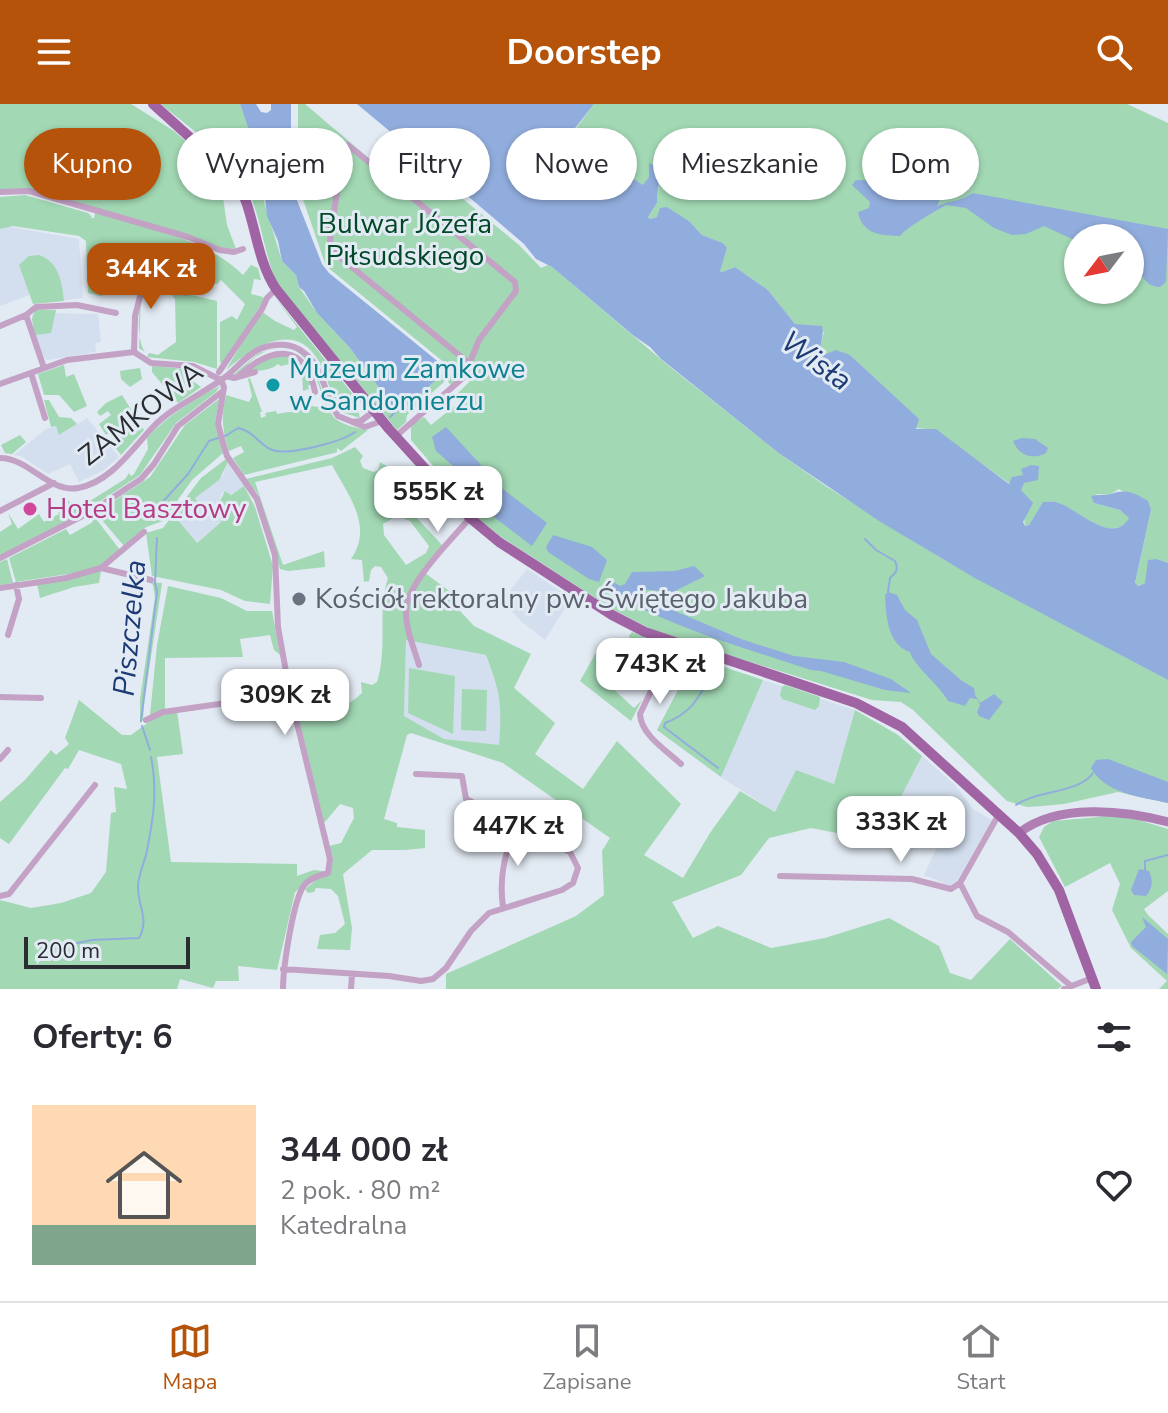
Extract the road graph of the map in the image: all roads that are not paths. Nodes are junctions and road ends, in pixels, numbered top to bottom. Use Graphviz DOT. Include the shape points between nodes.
graph roads {
  1 [pos="143,104"];
  2 [pos="153,104"];
  3 [pos="178,128"];
  4 [pos="180,128"];
  5 [pos="0,192"];
  6 [pos="246,200"];
  7 [pos="243,249"];
  8 [pos="276,289"];
  9 [pos="185,293"];
  10 [pos="116,313"];
  11 [pos="26,315"];
  12 [pos="0,326"];
  13 [pos="134,352"];
  14 [pos="470,364"];
  15 [pos="44,368"];
  16 [pos="255,372"];
  17 [pos="31,373"];
  18 [pos="240,375"];
  19 [pos="222,376"];
  20 [pos="0,384"];
  21 [pos="223,391"];
  22 [pos="315,392"];
  23 [pos="374,411"];
  24 [pos="45,418"];
  25 [pos="382,420"];
  26 [pos="348,421"];
  27 [pos="396,436"];
  28 [pos="0,458"];
  29 [pos="54,483"];
  30 [pos="0,511"];
  31 [pos="470,518"];
  32 [pos="144,532"];
  33 [pos="0,558"];
  34 [pos="101,568"];
  35 [pos="151,580"];
  36 [pos="16,585"];
  37 [pos="0,588"];
  38 [pos="8,635"];
  39 [pos="674,643"];
  40 [pos="419,665"];
  41 [pos="290,694"];
  42 [pos="0,697"];
  43 [pos="41,698"];
  44 [pos="146,720"];
  45 [pos="8,750"];
  46 [pos="0,759"];
  47 [pos="681,764"];
  48 [pos="416,774"];
  49 [pos="95,785"];
  50 [pos="999,814"];
  51 [pos="1168,822"];
  52 [pos="517,827"];
  53 [pos="1019,833"];
  54 [pos="780,876"];
  55 [pos="960,883"];
  56 [pos="0,896"];
  57 [pos="503,907"];
  58 [pos="283,969"];
  59 [pos="352,975"];
  60 [pos="1094,984"];
  61 [pos="1067,988"];
  62 [pos="283,989"];
  63 [pos="351,989"];
  1 -- 3 [label="main road"];
  2 -- 4 [label="main road"];
  5 -- 7 [label="street" via="29,191 220,250"];
  6 -- 8 [label="main road"];
  8 -- 19 [label="street"];
  8 -- 23 [label="main road"];
  9 -- 13 [label="street" via="160,284 143,285"];
  10 -- 11 [label="street" via="77,305 36,307"];
  11 -- 12 [label="street"];
  11 -- 15 [label="street"];
  13 -- 15 [label="street"];
  13 -- 19 [label="street" via="151,363 193,366"];
  14 -- 14 [label="street" via="479,340 516,291 515,282 348,145 331,229 336,254"];
  14 -- 27 [label="street" via="459,382"];
  15 -- 17 [label="street"];
  16 -- 18 [label="street"];
  17 -- 20 [label="street"];
  17 -- 24 [label="street"];
  18 -- 19 [label="street"];
  18 -- 22 [label="street" via="268,355 289,354 306,366"];
  19 -- 21 [label="street"];
  19 -- 26 [label="street, ZAMKOWA" via="263,348 297,348 315,363 336,413"];
  19 -- 29 [label="street, ZAMKOWA" via="154,425 102,477 77,488"];
  21 -- 33 [label="street" via="178,426 141,479"];
  21 -- 41 [label="street" via="220,434 227,456 257,499 275,555 278,627"];
  23 -- 25 [label="main road"];
  23 -- 26 [label="street" via="361,421"];
  25 -- 26 [label="street" via="365,427"];
  25 -- 27 [label="main road"];
  27 -- 31 [label="main road"];
  28 -- 29 [label="street" via="22,462"];
  29 -- 30 [label="street"];
  31 -- 39 [label="main road" via="612,615"];
  31 -- 40 [label="street" via="408,599 406,620"];
  32 -- 34 [label="street"];
  34 -- 35 [label="street"];
  34 -- 36 [label="street"];
  36 -- 37 [label="street"];
  36 -- 38 [label="street" via="19,599"];
  39 -- 47 [label="street" via="640,719"];
  39 -- 50 [label="main road" via="875,711 902,727"];
  41 -- 44 [label="street" via="163,712"];
  41 -- 58 [label="street" via="330,856 328,873 301,890"];
  42 -- 43 [label="street"];
  45 -- 46 [label="street"];
  48 -- 52 [label="street" via="460,774 466,799"];
  49 -- 56 [label="street" via="9,894"];
  50 -- 53 [label="main road"];
  50 -- 55 [label="street"];
  51 -- 53 [label="street" via="1100,811 1045,819"];
  52 -- 57 [label="street" via="501,877"];
  52 -- 57 [label="street" via="566,848 575,858 577,873 566,888"];
  53 -- 60 [label="main road" via="1053,877"];
  54 -- 55 [label="street" via="912,879 951,889"];
  55 -- 61 [label="street" via="977,916 1008,932"];
  57 -- 59 [label="street" via="477,924 433,979"];
  58 -- 59 [label="street"];
  58 -- 62 [label="street"];
  59 -- 63 [label="street"];
  60 -- 61 [label="street"];
}
